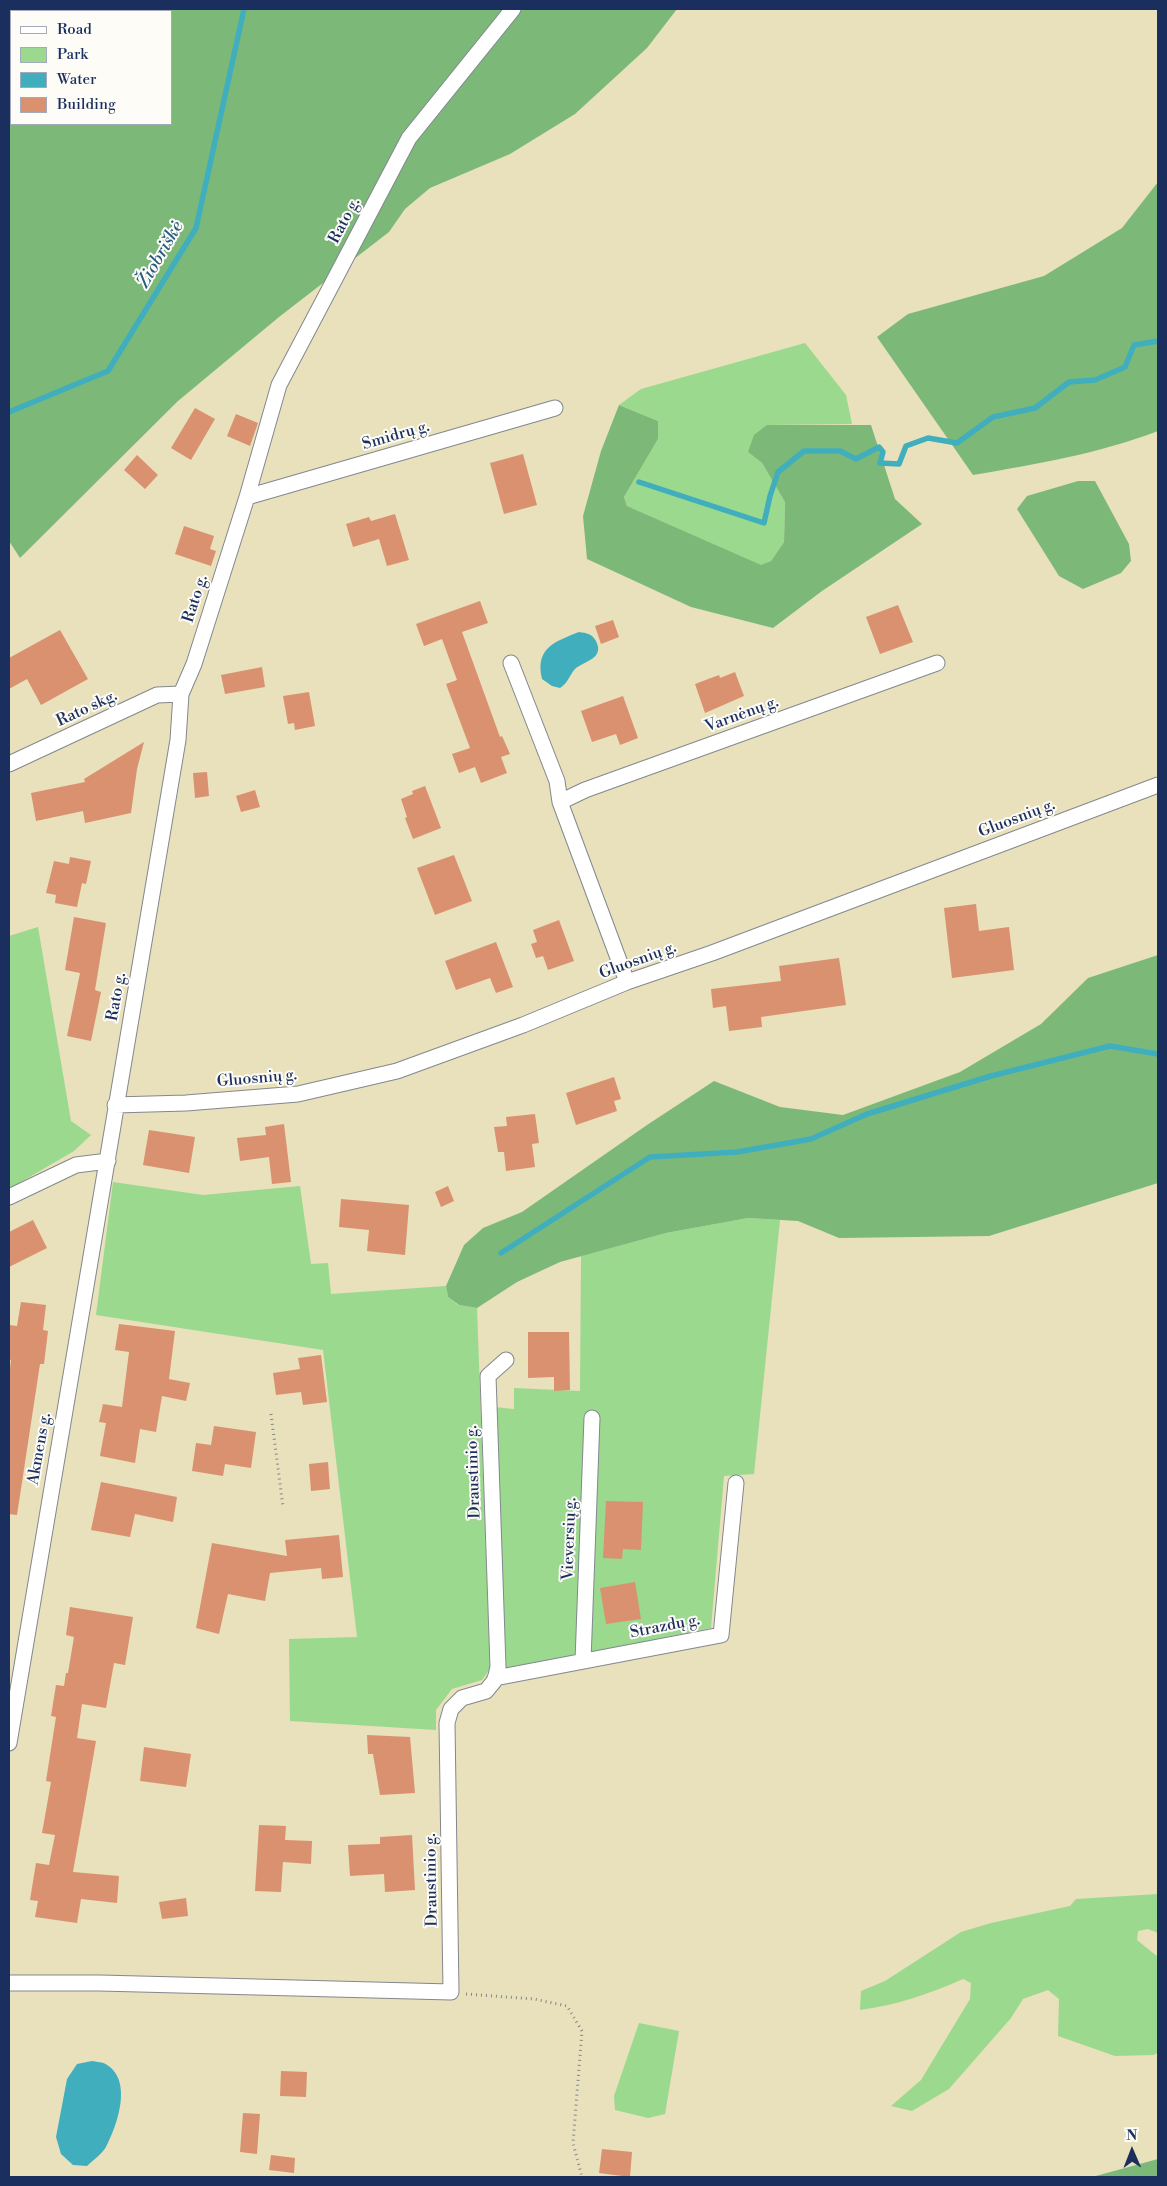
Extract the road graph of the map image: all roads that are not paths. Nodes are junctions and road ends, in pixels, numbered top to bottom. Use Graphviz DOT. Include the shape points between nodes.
graph roads {
  1 [pos="513,9"];
  2 [pos="555,408"];
  3 [pos="247,497"];
  4 [pos="511,663"];
  5 [pos="937,663"];
  6 [pos="182,694"];
  7 [pos="9,764"];
  8 [pos="1158,785"];
  9 [pos="560,802"];
  10 [pos="627,982"];
  11 [pos="115,1104"];
  12 [pos="108,1161"];
  13 [pos="9,1197"];
  14 [pos="506,1360"];
  15 [pos="592,1418"];
  16 [pos="736,1483"];
  17 [pos="583,1661"];
  18 [pos="495,1678"];
  19 [pos="9,1743"];
  20 [pos="9,1983"];
  1 -- 3 [label="street, Rato g." via="408,138 279,385"];
  2 -- 3 [label="street, Smidrų g."];
  3 -- 6 [label="street, Rato g."];
  4 -- 9 [label="street" via="557,781"];
  5 -- 9 [label="street, Varnėnų g." via="585,790"];
  6 -- 7 [label="street, Rato skg." via="157,695"];
  6 -- 11 [label="street, Rato g." via="178,740"];
  8 -- 10 [label="street, Gluosnių g."];
  9 -- 10 [label="street"];
  10 -- 11 [label="street, Gluosnių g." via="523,1025 388,1073 298,1094 186,1103"];
  11 -- 12 [label="street, Rato g."];
  12 -- 13 [label="street" via="76,1165"];
  12 -- 19 [label="street, Akmens g."];
  14 -- 18 [label="street, Draustinio g." via="488,1376 498,1667"];
  15 -- 17 [label="street, Vieversių g."];
  16 -- 17 [label="street, Strazdų g." via="721,1634"];
  17 -- 18 [label="street, Strazdų g."];
  18 -- 20 [label="street, Draustinio g." via="486,1691 456,1703 447,1723 451,1992"];
}
